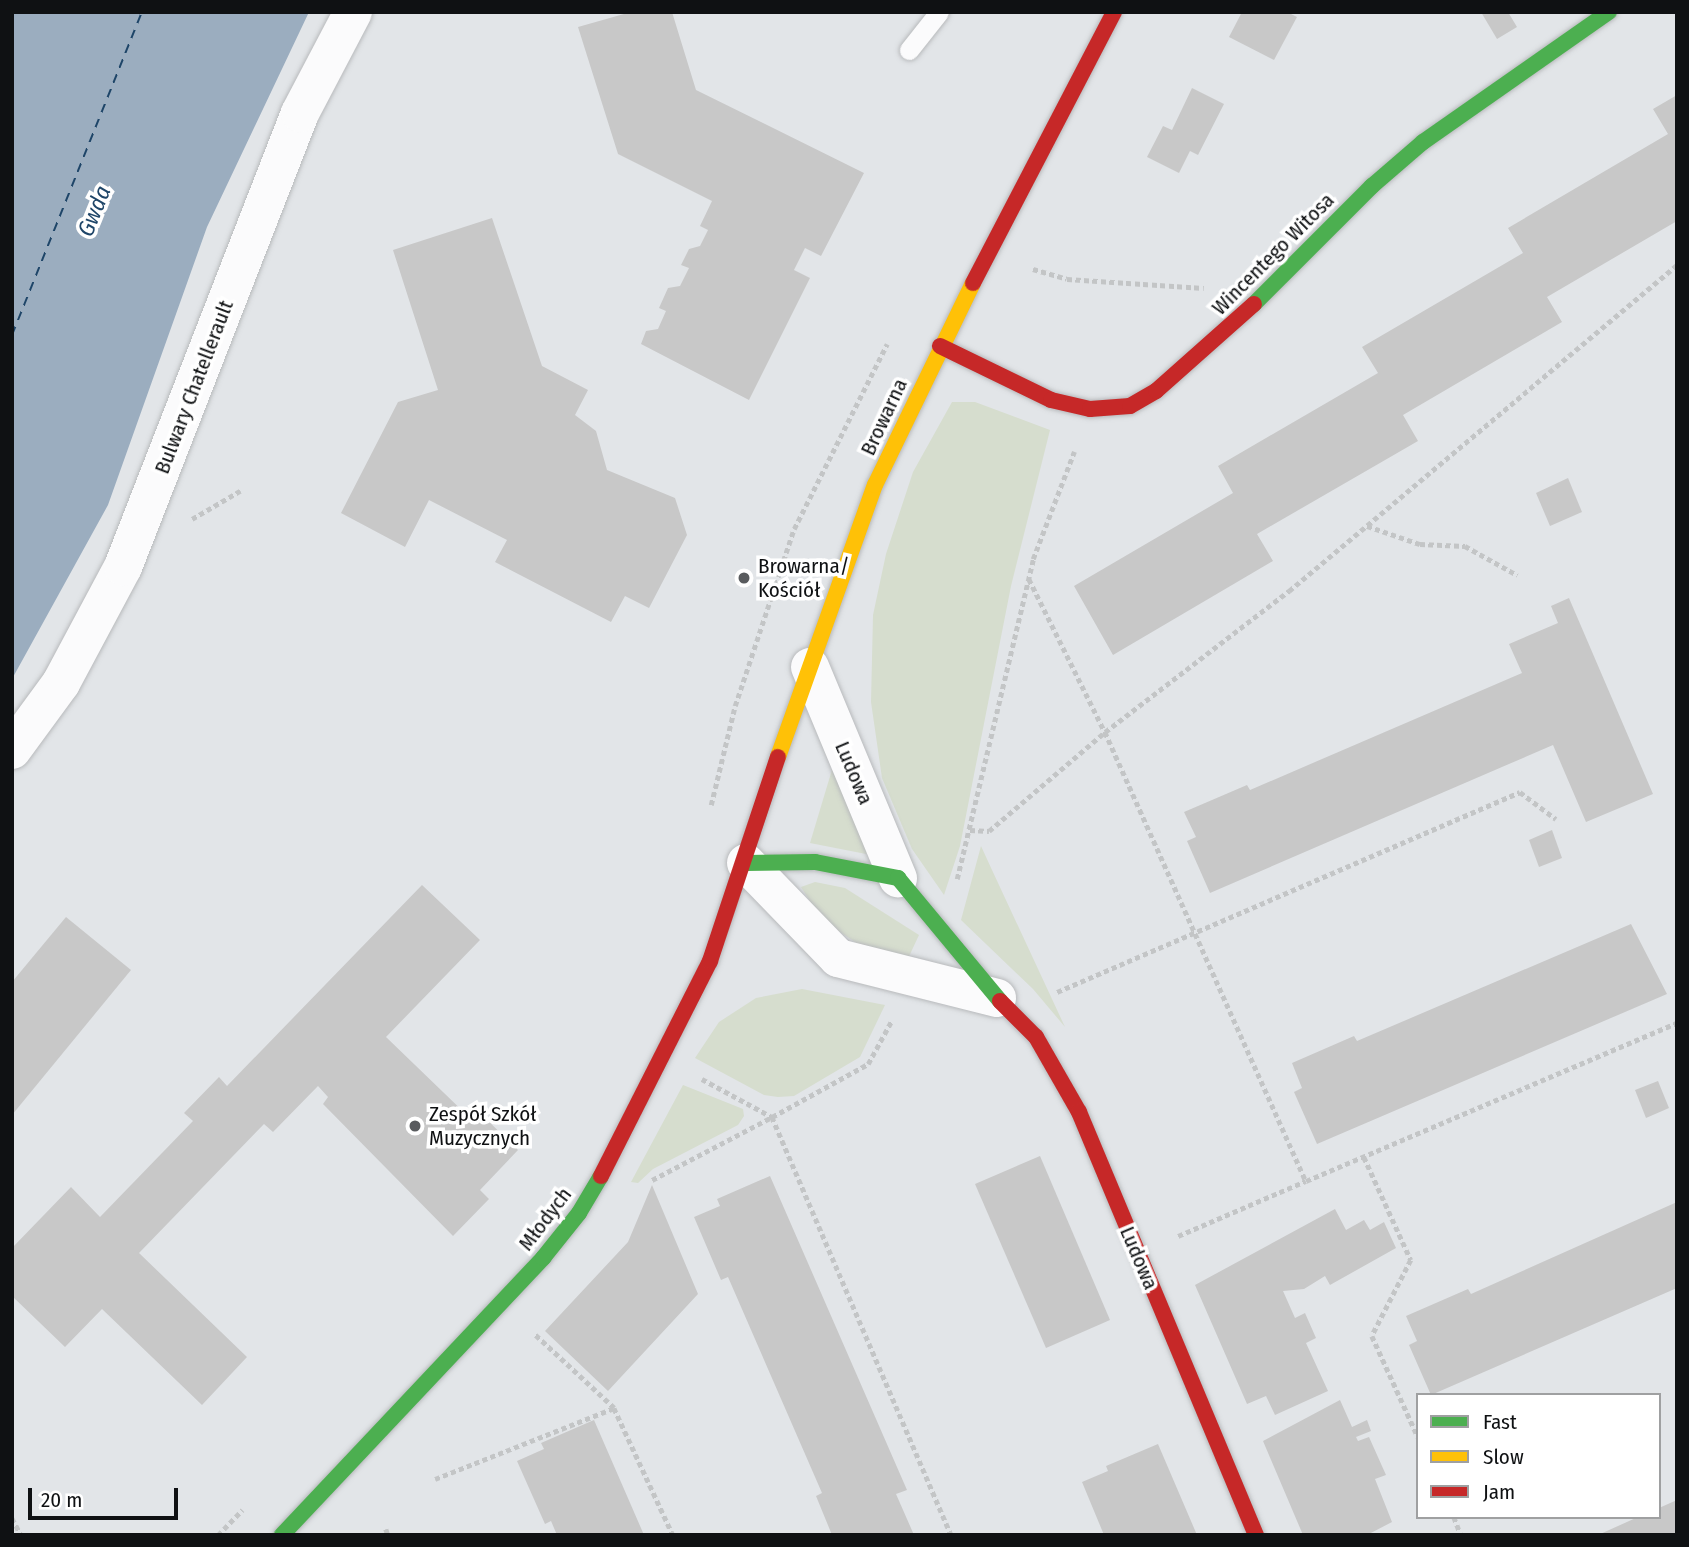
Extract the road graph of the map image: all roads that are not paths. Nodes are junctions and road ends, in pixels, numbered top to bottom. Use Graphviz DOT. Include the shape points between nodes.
graph roads {
  1 [pos="353,12"];
  2 [pos="939,12"];
  3 [pos="1114,12"];
  4 [pos="1609,12"];
  5 [pos="909,50"];
  6 [pos="940,346"];
  7 [pos="810,667"];
  8 [pos="12,750"];
  9 [pos="746,863"];
  10 [pos="898,878"];
  11 [pos="997,998"];
  12 [pos="282,1535"];
  13 [pos="1256,1535"];
  1 -- 8 [label="street, Bulwary Chatellerault" via="300,113 123,567 61,683"];
  2 -- 5 [label="lane"];
  3 -- 6 [label="street, Browarna"];
  4 -- 6 [label="street, Wincentego Witosa" via="1423,142 1372,186 1256,302 1156,391 1130,406 1090,409 1051,400"];
  6 -- 7 [label="street, Browarna" via="875,485"];
  7 -- 9 [label="street, Browarna"];
  7 -- 10 [label="street, Ludowa"];
  9 -- 10 [label="street" via="815,862"];
  9 -- 11 [label="street" via="838,958"];
  9 -- 12 [label="street, Młodych" via="710,961 665,1059 579,1213 543,1258"];
  10 -- 11 [label="street, Ludowa"];
  11 -- 13 [label="street, Ludowa" via="1036,1037 1079,1112"];
}
